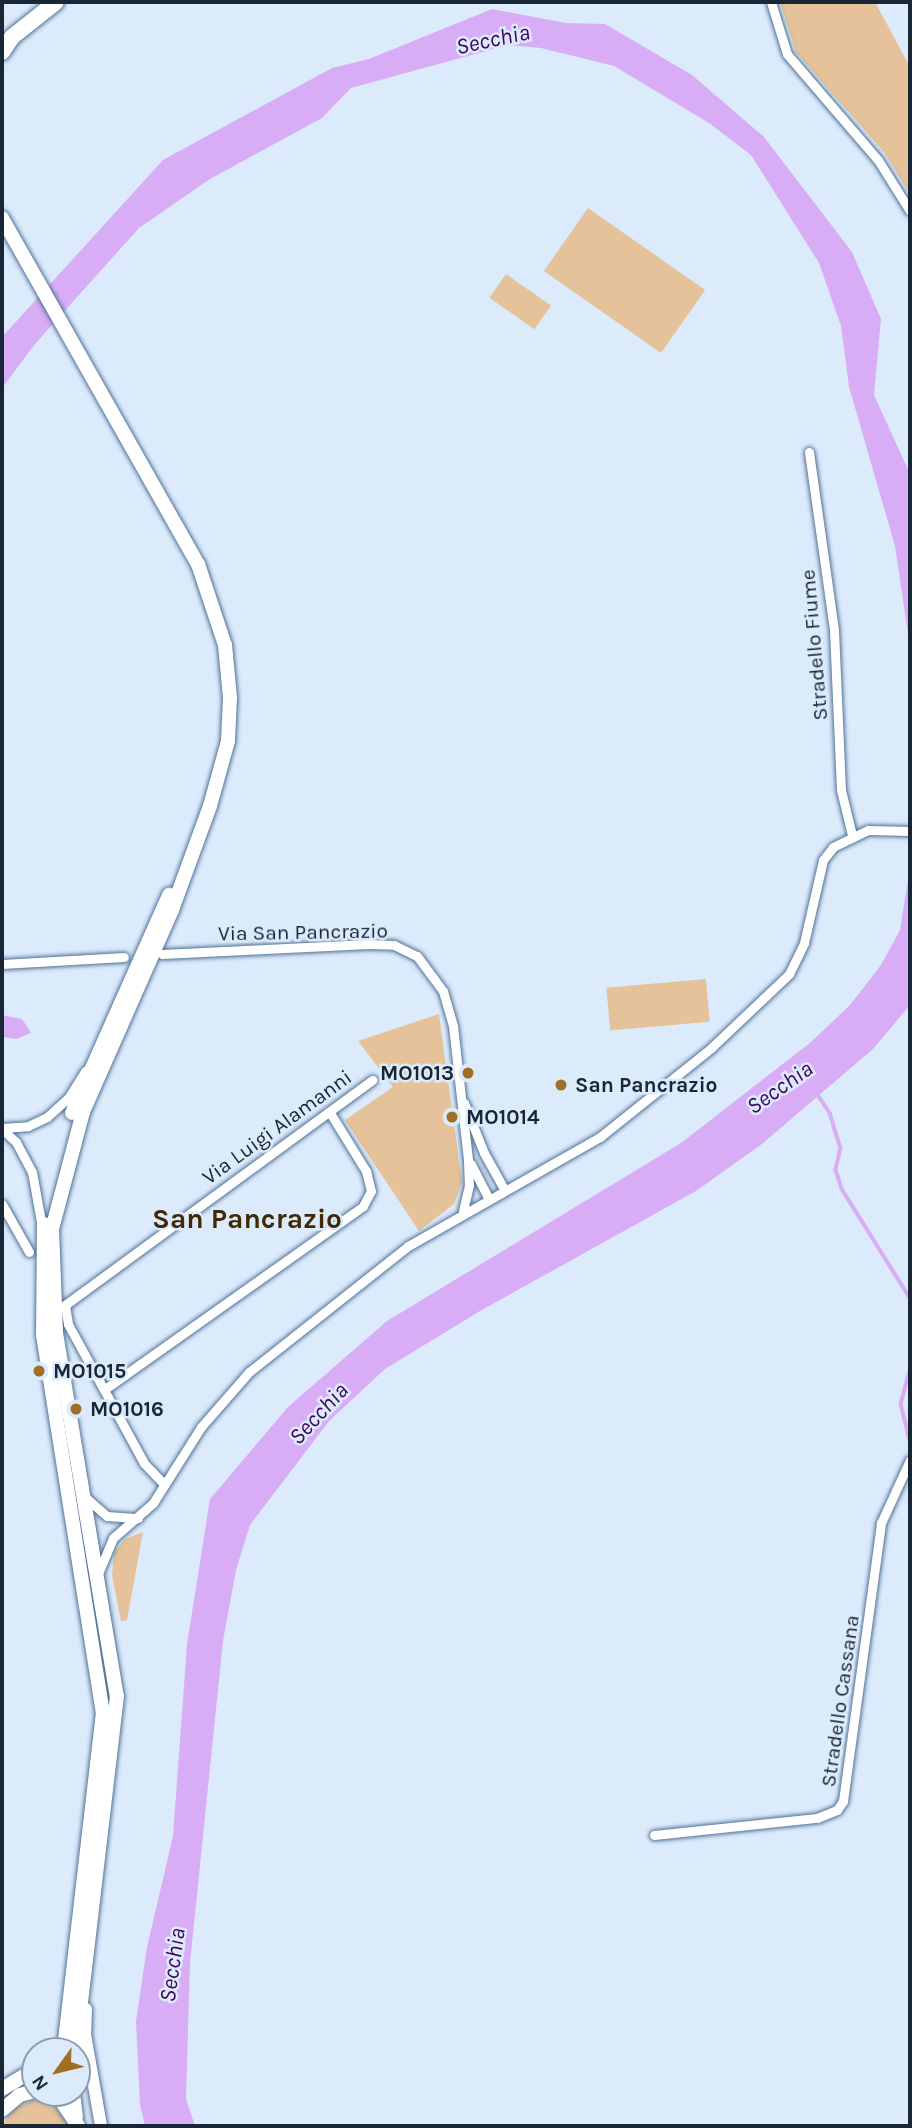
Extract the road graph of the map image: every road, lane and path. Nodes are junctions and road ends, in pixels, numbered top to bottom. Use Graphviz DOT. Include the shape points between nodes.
graph roads {
  1 [pos="56,2"];
  2 [pos="771,2"];
  3 [pos="2,52"];
  4 [pos="910,211"];
  5 [pos="2,218"];
  6 [pos="809,452"];
  7 [pos="910,831"];
  8 [pos="852,835"];
  9 [pos="186,866"];
  10 [pos="162,954"];
  11 [pos="124,957"];
  12 [pos="2,964"];
  13 [pos="95,1055"];
  14 [pos="372,1080"];
  15 [pos="462,1098"];
  16 [pos="330,1111"];
  17 [pos="2,1128"];
  18 [pos="468,1160"];
  19 [pos="504,1189"];
  20 [pos="488,1198"];
  21 [pos="2,1204"];
  22 [pos="463,1211"];
  23 [pos="43,1233"];
  24 [pos="29,1252"];
  25 [pos="105,1390"];
  26 [pos="910,1460"];
  27 [pos="164,1484"];
  28 [pos="82,1493"];
  29 [pos="138,1518"];
  30 [pos="96,1577"];
  31 [pos="654,1835"];
  32 [pos="85,1985"];
  33 [pos="67,2018"];
  34 [pos="59,2037"];
  35 [pos="65,2037"];
  36 [pos="77,2037"];
  37 [pos="21,2077"];
  38 [pos="2,2089"];
  39 [pos="21,2095"];
  40 [pos="65,2107"];
  41 [pos="2,2110"];
  42 [pos="77,2124"];
  43 [pos="101,2126"];
  1 -- 3 [label="highway" via="12,37"];
  2 -- 4 [label="street" via="787,54 878,160"];
  5 -- 9 [label="main road" via="183,536 219,620 230,698 228,741"];
  6 -- 8 [label="street, Stradello Fiume" via="833,620 841,790"];
  7 -- 8 [label="street"];
  8 -- 19 [label="street" via="823,860 804,943 774,992 600,1137"];
  9 -- 13 [label="main road"];
  9 -- 28 [label="main road" via="172,910 83,1112 52,1229 51,1291"];
  10 -- 15 [label="street, Via San Pancrazio" via="369,944 406,950 425,963 443,991"];
  11 -- 12 [label="street"];
  13 -- 17 [label="street" via="59,1108 28,1126"];
  13 -- 23 [label="main road" via="62,1146"];
  14 -- 16 [label="street, Via Luigi Alamanni"];
  15 -- 18 [label="street, Via San Pancrazio"];
  15 -- 19 [label="street, Via San Pancrazio"];
  16 -- 25 [label="street, Via Luigi Alamanni" via="69,1300 65,1317"];
  16 -- 25 [label="street" via="366,1171 370,1191 363,1206"];
  17 -- 23 [label="street" via="32,1171"];
  18 -- 20 [label="street, Via San Pancrazio"];
  18 -- 22 [label="street, Via San Pancrazio"];
  19 -- 20 [label="street"];
  20 -- 22 [label="street"];
  21 -- 24 [label="street"];
  22 -- 27 [label="street" via="368,1274 249,1372 201,1427"];
  23 -- 33 [label="main road" via="43,1335 103,1712"];
  25 -- 27 [label="street, Via Luigi Alamanni" via="144,1462"];
  26 -- 31 [label="street, Stradello Cassana" via="881,1523 843,1801 836,1810 817,1818"];
  27 -- 29 [label="street"];
  28 -- 29 [label="street" via="107,1516"];
  28 -- 30 [label="main road"];
  29 -- 30 [label="street" via="113,1538"];
  30 -- 32 [label="main road" via="117,1696"];
  32 -- 36 [label="main road"];
  32 -- 43 [label="main road" via="85,2035"];
  33 -- 34 [label="main road"];
  33 -- 35 [label="main road"];
  37 -- 38 [label="main road"];
  39 -- 41 [label="main road"];
  40 -- 42 [label="main road"];
}
